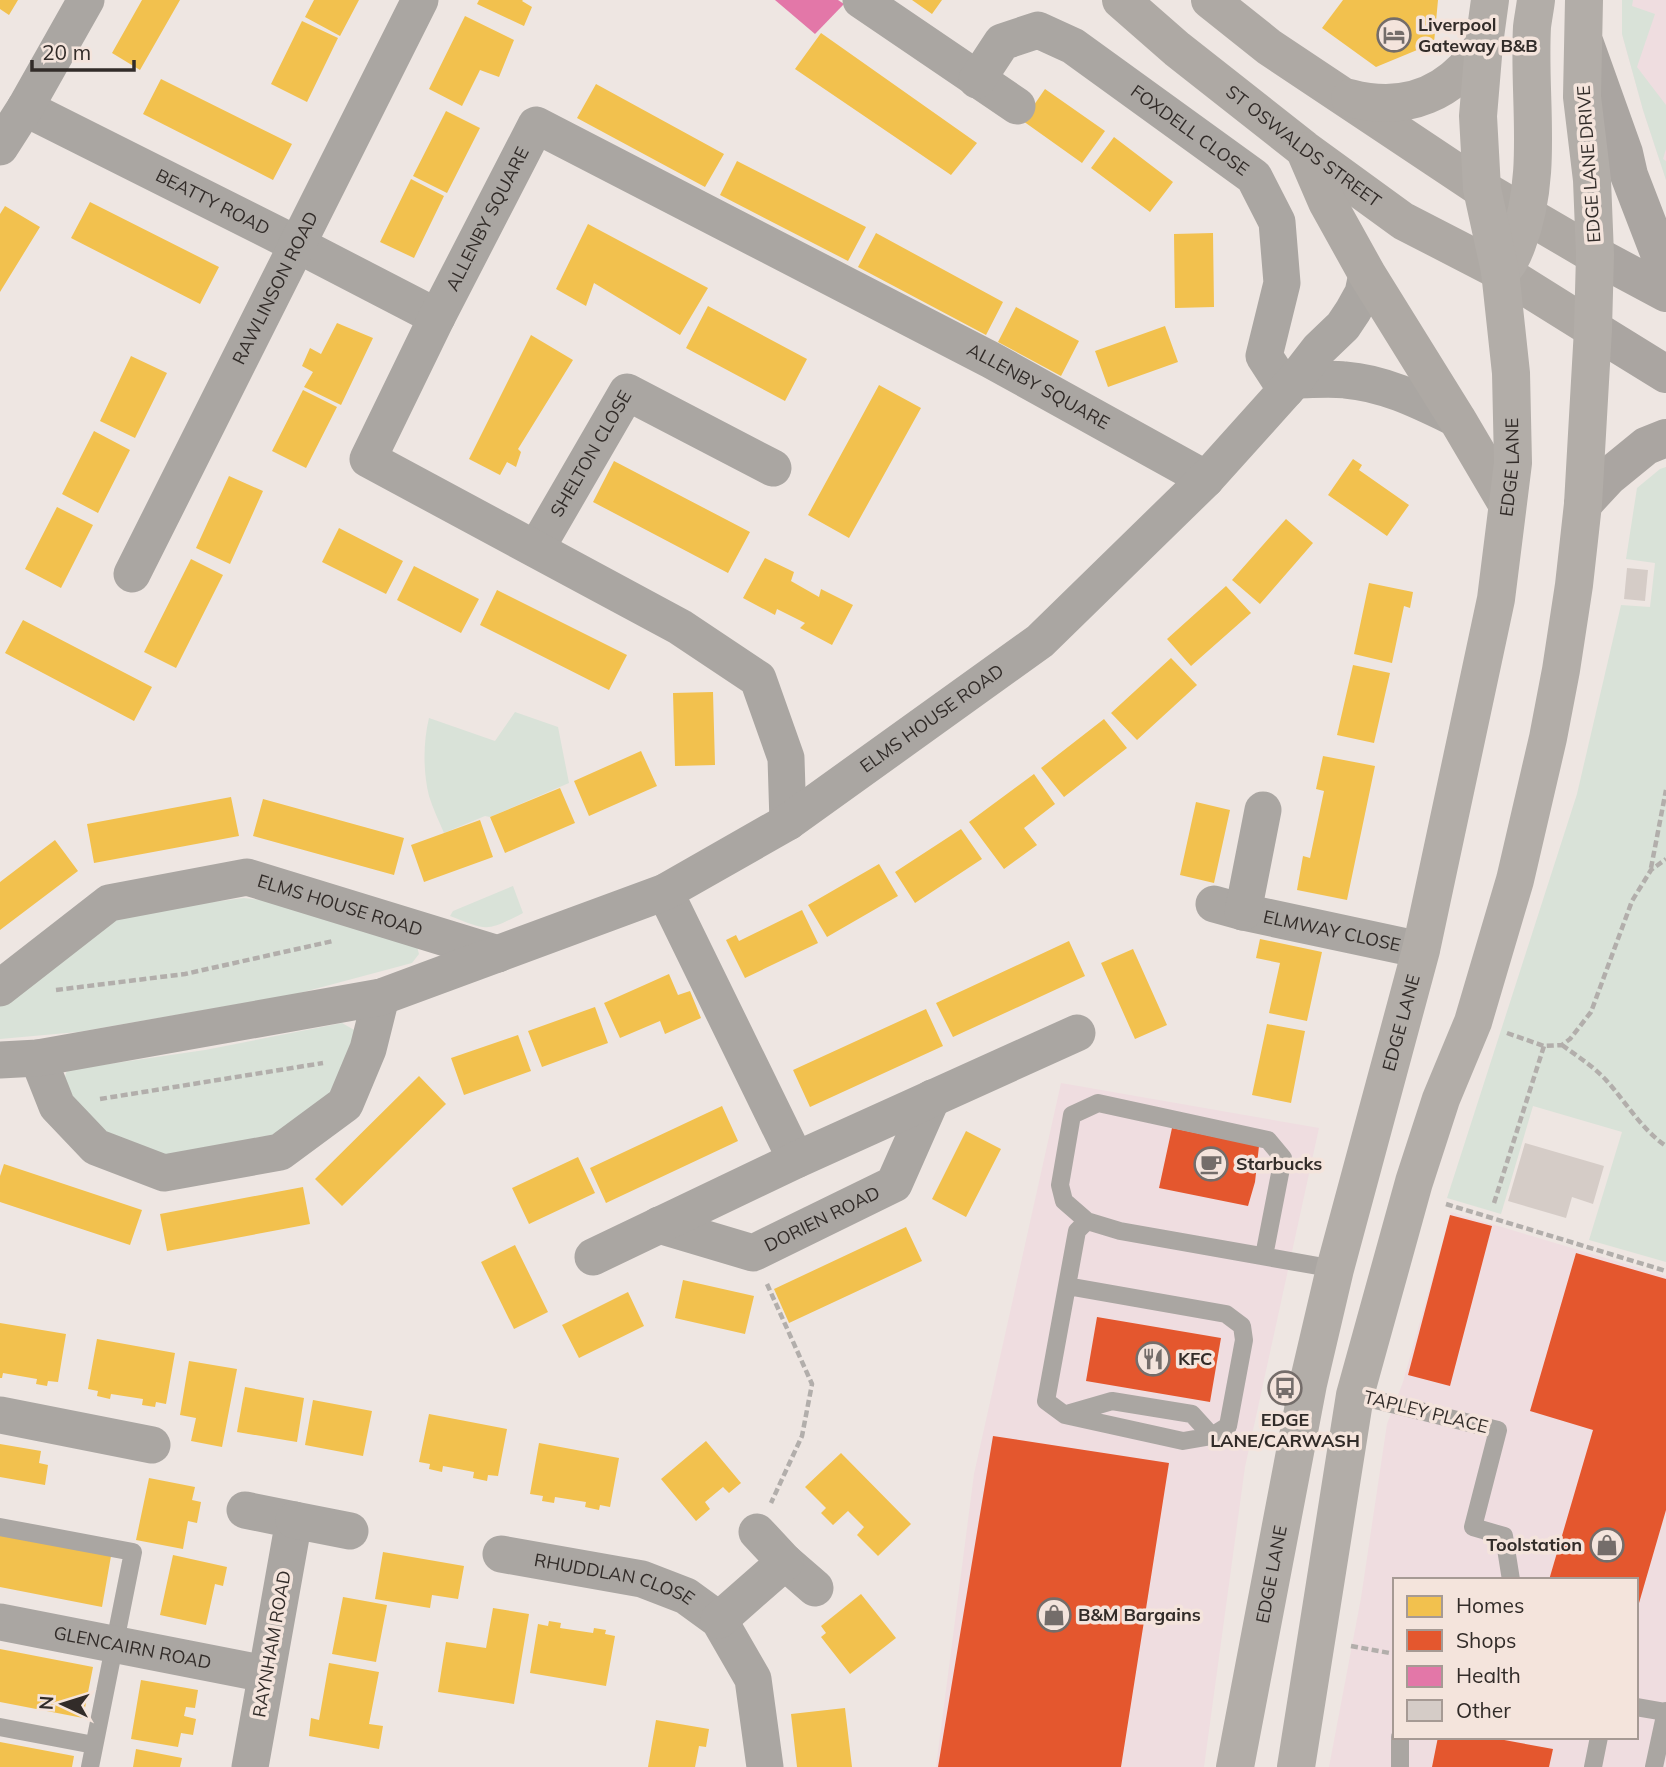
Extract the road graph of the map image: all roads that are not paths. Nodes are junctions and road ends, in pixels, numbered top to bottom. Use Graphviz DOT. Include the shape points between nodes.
graph roads {
  1 [pos="86,0"];
  2 [pos="420,0"];
  3 [pos="861,0"];
  4 [pos="1209,0"];
  5 [pos="1490,0"];
  6 [pos="1536,0"];
  7 [pos="1584,0"];
  8 [pos="1136,5"];
  9 [pos="1583,38"];
  10 [pos="1484,44"];
  11 [pos="977,80"];
  12 [pos="1342,96"];
  13 [pos="1017,106"];
  14 [pos="24,108"];
  15 [pos="0,147"];
  16 [pos="1304,149"];
  17 [pos="1482,189"];
  18 [pos="1526,216"];
  19 [pos="298,245"];
  20 [pos="1595,255"];
  21 [pos="1500,271"];
  22 [pos="1666,271"];
  23 [pos="1367,274"];
  24 [pos="1666,293"];
  25 [pos="437,317"];
  26 [pos="1593,329"];
  27 [pos="1666,374"];
  28 [pos="1291,385"];
  29 [pos="1458,419"];
  30 [pos="1666,438"];
  31 [pos="773,468"];
  32 [pos="1206,479"];
  33 [pos="1507,504"];
  34 [pos="1583,504"];
  35 [pos="536,548"];
  36 [pos="132,574"];
  37 [pos="1263,810"];
  38 [pos="788,822"];
  39 [pos="664,892"];
  40 [pos="1421,950"];
  41 [pos="498,954"];
  42 [pos="0,988"];
  43 [pos="381,997"];
  44 [pos="1077,1033"];
  45 [pos="38,1058"];
  46 [pos="0,1060"];
  47 [pos="932,1098"];
  48 [pos="796,1160"];
  49 [pos="1087,1221"];
  50 [pos="660,1225"];
  51 [pos="593,1256"];
  52 [pos="1264,1256"];
  53 [pos="1335,1269"];
  54 [pos="1067,1286"];
  55 [pos="1354,1395"];
  56 [pos="0,1415"];
  57 [pos="1065,1415"];
  58 [pos="1212,1436"];
  59 [pos="152,1445"];
  60 [pos="245,1510"];
  61 [pos="294,1520"];
  62 [pos="0,1527"];
  63 [pos="350,1531"];
  64 [pos="757,1532"];
  65 [pos="1279,1538"];
  66 [pos="501,1554"];
  67 [pos="785,1562"];
  68 [pos="1511,1578"];
  69 [pos="815,1588"];
  70 [pos="719,1620"];
  71 [pos="0,1622"];
  72 [pos="114,1644"];
  73 [pos="266,1674"];
  74 [pos="1638,1707"];
  75 [pos="1666,1712"];
  76 [pos="0,1727"];
  77 [pos="1400,1739"];
  78 [pos="1599,1739"];
  79 [pos="94,1745"];
  80 [pos="90,1767"];
  81 [pos="250,1767"];
  82 [pos="765,1767"];
  83 [pos="1235,1767"];
  84 [pos="1296,1767"];
  85 [pos="1400,1767"];
  86 [pos="1593,1767"];
  87 [pos="1654,1767"];
  1 -- 14 [label="street"];
  2 -- 19 [label="street, RAWLINSON ROAD"];
  3 -- 11 [label="street"];
  4 -- 12 [label="main road"];
  5 -- 10 [label="highway"];
  6 -- 18 [label="highway" via="1532,171"];
  7 -- 9 [label="highway, EDGE LANE DRIVE"];
  8 -- 16 [label="main road, ST OSWALDS STREET" via="1177,49"];
  9 -- 20 [label="highway, EDGE LANE DRIVE" via="1582,97"];
  9 -- 22 [label="main road"];
  10 -- 12 [label="main road" via="1463,71 1421,98 1391,104"];
  10 -- 17 [label="highway" via="1478,116"];
  11 -- 13 [label="street"];
  11 -- 28 [label="street, FOXDELL CLOSE" via="1002,42 1038,30 1073,46 1254,177 1277,222 1282,283 1264,356"];
  12 -- 17 [label="main road"];
  14 -- 15 [label="street"];
  14 -- 19 [label="street, BEATTY ROAD"];
  16 -- 21 [label="main road, ST OSWALDS STREET" via="1403,220"];
  16 -- 23 [label="main road"];
  17 -- 18 [label="main road"];
  17 -- 21 [label="highway"];
  18 -- 20 [label="main road"];
  18 -- 21 [label="highway" via="1513,255"];
  19 -- 25 [label="street, BEATTY ROAD"];
  19 -- 36 [label="street, RAWLINSON ROAD"];
  20 -- 24 [label="main road"];
  20 -- 26 [label="highway, EDGE LANE DRIVE"];
  21 -- 26 [label="main road, ST OSWALDS STREET"];
  21 -- 33 [label="highway, EDGE LANE" via="1511,373 1513,463"];
  23 -- 28 [label="street, ELMS HOUSE ROAD" via="1363,293 1343,326"];
  23 -- 29 [label="main road"];
  25 -- 32 [label="street, ALLENBY SQUARE" via="536,125 991,360"];
  25 -- 35 [label="street, ALLENBY SQUARE" via="368,459"];
  26 -- 27 [label="main road"];
  26 -- 34 [label="highway"];
  28 -- 29 [label="street" via="1345,380 1370,384 1410,396"];
  28 -- 32 [label="street, ELMS HOUSE ROAD"];
  29 -- 33 [label="main road"];
  30 -- 34 [label="main road" via="1646,446"];
  31 -- 35 [label="street, SHELTON CLOSE" via="627,392"];
  32 -- 38 [label="street, ELMS HOUSE ROAD" via="1040,641"];
  33 -- 40 [label="highway, EDGE LANE" via="1493,611"];
  34 -- 55 [label="highway" via="1548,738 1515,880 1473,1022 1441,1099 1411,1194"];
  35 -- 38 [label="street, ALLENBY SQUARE" via="680,627 758,679 786,758"];
  37 -- 40 [label="street, ELMWAY CLOSE" via="1229,908"];
  38 -- 39 [label="street, ELMS HOUSE ROAD"];
  39 -- 41 [label="street, ELMS HOUSE ROAD"];
  39 -- 48 [label="street"];
  40 -- 53 [label="highway, EDGE LANE"];
  41 -- 42 [label="street, ELMS HOUSE ROAD" via="247,877 108,903"];
  41 -- 43 [label="street, ELMS HOUSE ROAD"];
  43 -- 45 [label="street, ELMS HOUSE ROAD"];
  43 -- 45 [label="street" via="365,1057 345,1104 280,1152 164,1173 96,1147 57,1106"];
  44 -- 47 [label="street"];
  45 -- 46 [label="street, ELMS HOUSE ROAD"];
  47 -- 48 [label="street"];
  47 -- 50 [label="street, DORIEN ROAD" via="894,1184 753,1253"];
  48 -- 50 [label="street"];
  49 -- 52 [label="lane"];
  49 -- 52 [label="lane" via="1064,1201 1060,1185 1072,1115 1098,1103 1268,1140 1283,1158"];
  49 -- 54 [label="lane" via="1077,1231"];
  50 -- 51 [label="street"];
  52 -- 53 [label="lane"];
  53 -- 65 [label="highway, EDGE LANE"];
  54 -- 57 [label="lane" via="1046,1401"];
  54 -- 58 [label="lane" via="1226,1314 1242,1326 1244,1340 1228,1426"];
  55 -- 65 [label="highway" via="1323,1388"];
  55 -- 68 [label="lane, TAPLEY PLACE" via="1498,1430 1474,1527 1504,1535"];
  55 -- 84 [label="highway"];
  56 -- 59 [label="street"];
  57 -- 58 [label="lane" via="1182,1441"];
  57 -- 58 [label="lane" via="1112,1401 1192,1414"];
  60 -- 61 [label="street"];
  61 -- 63 [label="street"];
  61 -- 73 [label="street, RAYNHAM ROAD"];
  62 -- 72 [label="lane" via="133,1552"];
  64 -- 67 [label="street"];
  65 -- 83 [label="highway, EDGE LANE"];
  66 -- 70 [label="street, RHUDDLAN CLOSE" via="642,1579 686,1596"];
  67 -- 69 [label="street"];
  67 -- 70 [label="street"];
  70 -- 82 [label="street, RHUDDLAN CLOSE" via="753,1679"];
  71 -- 72 [label="street, GLENCAIRN ROAD"];
  72 -- 73 [label="street, GLENCAIRN ROAD"];
  72 -- 79 [label="lane"];
  73 -- 81 [label="street, RAYNHAM ROAD"];
  74 -- 75 [label="lane"];
  75 -- 87 [label="lane"];
  76 -- 79 [label="lane"];
  77 -- 85 [label="lane"];
  78 -- 86 [label="lane"];
  79 -- 80 [label="lane"];
}
